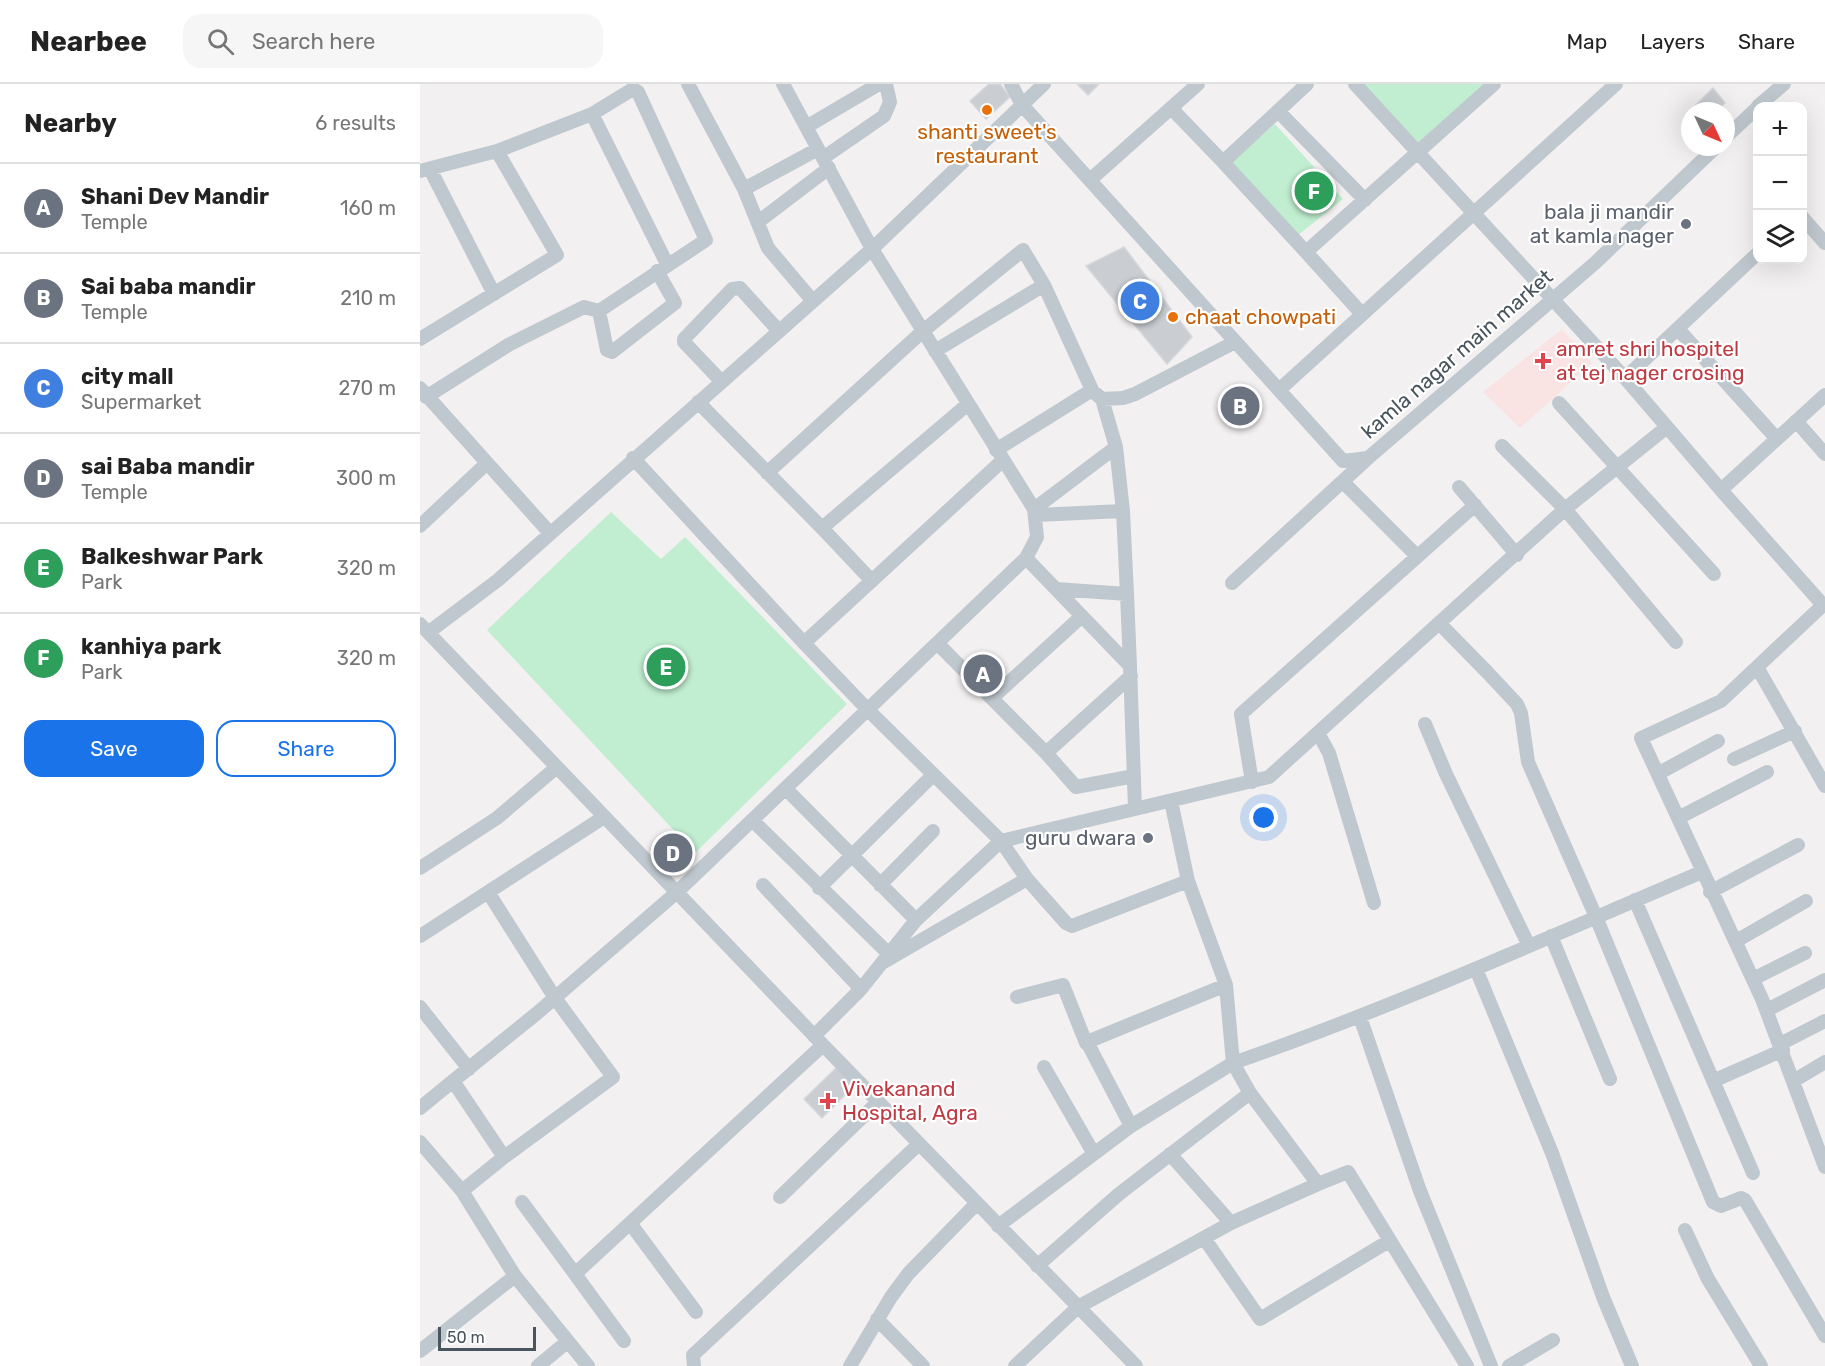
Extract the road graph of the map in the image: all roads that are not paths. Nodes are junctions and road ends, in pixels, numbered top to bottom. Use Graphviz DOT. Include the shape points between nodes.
graph roads {
  1 [pos="688,84"];
  2 [pos="783,84"];
  3 [pos="879,84"];
  4 [pos="886,84"];
  5 [pos="1011,84"];
  6 [pos="1044,84"];
  7 [pos="1198,84"];
  8 [pos="1307,84"];
  9 [pos="1355,84"];
  10 [pos="1494,84"];
  11 [pos="1617,84"];
  12 [pos="1773,87"];
  13 [pos="1762,102"];
  14 [pos="1022,105"];
  15 [pos="1171,108"];
  16 [pos="1278,111"];
  17 [pos="1753,112"];
  18 [pos="592,114"];
  19 [pos="806,127"];
  20 [pos="1735,129"];
  21 [pos="497,151"];
  22 [pos="1418,153"];
  23 [pos="1707,156"];
  24 [pos="823,158"];
  25 [pos="1223,162"];
  26 [pos="425,170"];
  27 [pos="1090,180"];
  28 [pos="744,189"];
  29 [pos="1365,200"];
  30 [pos="1473,213"];
  31 [pos="758,222"];
  32 [pos="1807,222"];
  33 [pos="1825,243"];
  34 [pos="872,249"];
  35 [pos="1306,252"];
  36 [pos="1753,257"];
  37 [pos="662,268"];
  38 [pos="1044,285"];
  39 [pos="494,294"];
  40 [pos="812,300"];
  41 [pos="1551,300"];
  42 [pos="598,311"];
  43 [pos="1362,314"];
  44 [pos="1678,329"];
  45 [pos="778,330"];
  46 [pos="923,331"];
  47 [pos="420,339"];
  48 [pos="1235,342"];
  49 [pos="935,351"];
  50 [pos="1625,378"];
  51 [pos="721,381"];
  52 [pos="1279,390"];
  53 [pos="423,393"];
  54 [pos="1097,395"];
  55 [pos="1825,395"];
  56 [pos="698,402"];
  57 [pos="1559,403"];
  58 [pos="968,404"];
  59 [pos="1796,421"];
  60 [pos="1667,427"];
  61 [pos="1777,439"];
  62 [pos="1502,446"];
  63 [pos="1116,447"];
  64 [pos="1825,454"];
  65 [pos="999,455"];
  66 [pos="633,458"];
  67 [pos="1368,459"];
  68 [pos="487,463"];
  69 [pos="1620,467"];
  70 [pos="767,473"];
  71 [pos="1343,482"];
  72 [pos="1459,487"];
  73 [pos="1721,490"];
  74 [pos="1474,505"];
  75 [pos="1565,510"];
  76 [pos="1123,511"];
  77 [pos="1035,512"];
  78 [pos="420,526"];
  79 [pos="822,528"];
  80 [pos="549,532"];
  81 [pos="1517,555"];
  82 [pos="1417,556"];
  83 [pos="1026,558"];
  84 [pos="1714,574"];
  85 [pos="872,581"];
  86 [pos="1232,583"];
  87 [pos="1056,589"];
  88 [pos="1127,594"];
  89 [pos="1822,598"];
  90 [pos="1082,616"];
  91 [pos="1440,624"];
  92 [pos="424,628"];
  93 [pos="1676,642"];
  94 [pos="804,643"];
  95 [pos="937,643"];
  96 [pos="1757,667"];
  97 [pos="1131,671"];
  98 [pos="992,698"];
  99 [pos="868,710"];
  100 [pos="1425,724"];
  101 [pos="1795,731"];
  102 [pos="1318,733"];
  103 [pos="1718,741"];
  104 [pos="1047,753"];
  105 [pos="1734,759"];
  106 [pos="557,767"];
  107 [pos="1767,772"];
  108 [pos="1659,773"];
  109 [pos="933,775"];
  110 [pos="1134,776"];
  111 [pos="1252,782"];
  112 [pos="1825,786"];
  113 [pos="786,789"];
  114 [pos="1171,801"];
  115 [pos="1136,809"];
  116 [pos="604,817"];
  117 [pos="1678,818"];
  118 [pos="752,820"];
  119 [pos="933,831"];
  120 [pos="1001,841"];
  121 [pos="1798,845"];
  122 [pos="851,856"];
  123 [pos="420,868"];
  124 [pos="1702,872"];
  125 [pos="1027,879"];
  126 [pos="1188,881"];
  127 [pos="762,885"];
  128 [pos="880,885"];
  129 [pos="819,888"];
  130 [pos="488,892"];
  131 [pos="1710,892"];
  132 [pos="676,893"];
  133 [pos="1635,900"];
  134 [pos="1806,901"];
  135 [pos="1374,903"];
  136 [pos="1596,917"];
  137 [pos="916,920"];
  138 [pos="420,936"];
  139 [pos="1551,936"];
  140 [pos="1736,941"];
  141 [pos="1529,946"];
  142 [pos="1805,953"];
  143 [pos="886,958"];
  144 [pos="1476,969"];
  145 [pos="1753,979"];
  146 [pos="1825,980"];
  147 [pos="1226,985"];
  148 [pos="861,988"];
  149 [pos="1017,997"];
  150 [pos="555,998"];
  151 [pos="420,1007"];
  152 [pos="1767,1010"];
  153 [pos="1360,1017"];
  154 [pos="1825,1021"];
  155 [pos="818,1040"];
  156 [pos="1086,1043"];
  157 [pos="1781,1047"];
  158 [pos="1825,1062"];
  159 [pos="1233,1063"];
  160 [pos="1044,1067"];
  161 [pos="469,1069"];
  162 [pos="1610,1079"];
  163 [pos="1795,1080"];
  164 [pos="453,1081"];
  165 [pos="1713,1081"];
  166 [pos="1250,1093"];
  167 [pos="878,1102"];
  168 [pos="420,1108"];
  169 [pos="1131,1126"];
  170 [pos="420,1142"];
  171 [pos="919,1144"];
  172 [pos="1821,1146"];
  173 [pos="1094,1154"];
  174 [pos="1170,1154"];
  175 [pos="504,1156"];
  176 [pos="1825,1167"];
  177 [pos="1753,1173"];
  178 [pos="1318,1184"];
  179 [pos="462,1191"];
  180 [pos="780,1197"];
  181 [pos="522,1202"];
  182 [pos="976,1204"];
  183 [pos="630,1223"];
  184 [pos="1231,1223"];
  185 [pos="998,1226"];
  186 [pos="1685,1230"];
  187 [pos="1204,1238"];
  188 [pos="1389,1241"];
  189 [pos="1037,1266"];
  190 [pos="575,1274"];
  191 [pos="515,1276"];
  192 [pos="1078,1307"];
  193 [pos="696,1312"];
  194 [pos="877,1319"];
  195 [pos="1825,1336"];
  196 [pos="1553,1340"];
  197 [pos="624,1341"];
  198 [pos="567,1342"];
  199 [pos="420,1351"];
  200 [pos="1515,1365"];
  201 [pos="538,1366"];
  202 [pos="588,1366"];
  203 [pos="694,1366"];
  204 [pos="850,1366"];
  205 [pos="923,1366"];
  206 [pos="1015,1366"];
  207 [pos="1136,1366"];
  208 [pos="1467,1366"];
  209 [pos="1491,1366"];
  210 [pos="1632,1366"];
  211 [pos="1761,1366"];
  1 -- 28 [label="street"];
  2 -- 19 [label="street"];
  3 -- 19 [label="street"];
  4 -- 24 [label="street" via="890,102 884,116"];
  5 -- 14 [label="street"];
  6 -- 14 [label="street"];
  7 -- 15 [label="street"];
  8 -- 16 [label="street"];
  9 -- 22 [label="street"];
  10 -- 22 [label="street"];
  11 -- 30 [label="street"];
  12 -- 13 [label="street"];
  14 -- 27 [label="street"];
  14 -- 34 [label="street"];
  15 -- 25 [label="street"];
  15 -- 27 [label="street"];
  16 -- 25 [label="street"];
  16 -- 29 [label="street"];
  17 -- 20 [label="street"];
  18 -- 21 [label="street"];
  18 -- 37 [label="street"];
  18 -- 37 [label="street" via="633,89 638,92 706,240"];
  19 -- 24 [label="street"];
  21 -- 26 [label="street"];
  21 -- 39 [label="street" via="557,255"];
  22 -- 29 [label="street"];
  22 -- 30 [label="street"];
  23 -- 41 [label="street, kamla nagar main market"];
  24 -- 28 [label="street"];
  24 -- 31 [label="street"];
  24 -- 34 [label="street"];
  25 -- 35 [label="street"];
  26 -- 39 [label="street"];
  27 -- 48 [label="street"];
  28 -- 31 [label="street"];
  29 -- 35 [label="street"];
  30 -- 41 [label="street"];
  30 -- 43 [label="street"];
  31 -- 40 [label="street" via="768,248"];
  32 -- 33 [label="street"];
  34 -- 40 [label="street"];
  34 -- 46 [label="street"];
  35 -- 43 [label="street"];
  36 -- 44 [label="street"];
  37 -- 42 [label="street"];
  37 -- 42 [label="street" via="675,303 612,352 608,350"];
  38 -- 46 [label="street" via="1023,250"];
  38 -- 49 [label="street"];
  38 -- 54 [label="street"];
  39 -- 47 [label="street"];
  40 -- 45 [label="street"];
  41 -- 50 [label="street"];
  41 -- 67 [label="street, kamla nagar main market"];
  42 -- 53 [label="street" via="584,307"];
  43 -- 52 [label="street"];
  44 -- 50 [label="street"];
  44 -- 61 [label="street"];
  45 -- 51 [label="street"];
  45 -- 51 [label="street" via="740,288 732,289 684,339"];
  46 -- 49 [label="street"];
  46 -- 70 [label="street"];
  48 -- 52 [label="street"];
  48 -- 54 [label="street" via="1124,398"];
  49 -- 58 [label="street"];
  50 -- 60 [label="street"];
  51 -- 56 [label="street"];
  52 -- 67 [label="street, kamla nagar main market" via="1342,461"];
  53 -- 68 [label="street"];
  54 -- 63 [label="street"];
  54 -- 65 [label="street"];
  55 -- 59 [label="street"];
  56 -- 66 [label="street"];
  56 -- 70 [label="street"];
  57 -- 69 [label="street"];
  58 -- 65 [label="street"];
  58 -- 79 [label="street"];
  59 -- 61 [label="street"];
  59 -- 64 [label="street"];
  60 -- 69 [label="street"];
  60 -- 73 [label="street"];
  61 -- 73 [label="street"];
  62 -- 75 [label="street"];
  63 -- 76 [label="street"];
  63 -- 77 [label="street"];
  65 -- 77 [label="street"];
  65 -- 85 [label="street"];
  66 -- 80 [label="street"];
  66 -- 94 [label="street"];
  67 -- 71 [label="street"];
  68 -- 78 [label="street"];
  68 -- 80 [label="street"];
  69 -- 75 [label="street"];
  69 -- 84 [label="street"];
  70 -- 79 [label="street"];
  71 -- 82 [label="street"];
  71 -- 86 [label="street"];
  72 -- 74 [label="street"];
  73 -- 89 [label="street"];
  74 -- 81 [label="street"];
  74 -- 82 [label="street"];
  75 -- 81 [label="street"];
  75 -- 93 [label="street"];
  76 -- 77 [label="street"];
  76 -- 88 [label="street"];
  77 -- 83 [label="street" via="1037,537"];
  79 -- 85 [label="street"];
  80 -- 92 [label="street" via="498,580"];
  81 -- 91 [label="street"];
  82 -- 111 [label="street" via="1241,714"];
  83 -- 87 [label="street"];
  83 -- 95 [label="street"];
  85 -- 94 [label="street"];
  87 -- 88 [label="street"];
  87 -- 90 [label="street"];
  88 -- 97 [label="street"];
  89 -- 96 [label="street"];
  90 -- 97 [label="street"];
  90 -- 98 [label="street"];
  91 -- 102 [label="street"];
  91 -- 136 [label="street" via="1517,704 1527,762"];
  92 -- 106 [label="street"];
  94 -- 99 [label="street"];
  95 -- 98 [label="street"];
  95 -- 99 [label="street"];
  96 -- 101 [label="street"];
  96 -- 108 [label="street" via="1721,701 1641,738"];
  97 -- 104 [label="street"];
  97 -- 110 [label="street"];
  98 -- 104 [label="street"];
  99 -- 109 [label="street"];
  99 -- 113 [label="street"];
  100 -- 141 [label="street"];
  101 -- 105 [label="street"];
  101 -- 112 [label="street"];
  102 -- 111 [label="street" via="1273,774"];
  102 -- 135 [label="street" via="1329,753"];
  103 -- 108 [label="street"];
  104 -- 110 [label="street" via="1076,787"];
  106 -- 116 [label="street"];
  106 -- 123 [label="street" via="497,818"];
  107 -- 117 [label="street"];
  108 -- 117 [label="street"];
  109 -- 120 [label="street"];
  109 -- 122 [label="street"];
  110 -- 115 [label="street"];
  111 -- 114 [label="street"];
  113 -- 118 [label="street"];
  113 -- 122 [label="street"];
  114 -- 115 [label="street"];
  114 -- 126 [label="street"];
  115 -- 120 [label="street"];
  116 -- 130 [label="street"];
  116 -- 132 [label="street"];
  117 -- 124 [label="street"];
  118 -- 129 [label="street"];
  118 -- 132 [label="street"];
  119 -- 128 [label="street"];
  120 -- 125 [label="street"];
  120 -- 137 [label="street"];
  121 -- 131 [label="street"];
  122 -- 128 [label="street"];
  122 -- 129 [label="street"];
  124 -- 131 [label="street"];
  124 -- 133 [label="street"];
  125 -- 126 [label="street" via="1072,926"];
  125 -- 143 [label="street"];
  126 -- 147 [label="street"];
  127 -- 148 [label="street"];
  128 -- 137 [label="street"];
  129 -- 143 [label="street"];
  130 -- 138 [label="street"];
  130 -- 150 [label="street"];
  131 -- 140 [label="street"];
  132 -- 150 [label="street"];
  132 -- 155 [label="street"];
  133 -- 136 [label="street"];
  133 -- 165 [label="street"];
  134 -- 140 [label="street"];
  136 -- 139 [label="street"];
  136 -- 195 [label="street" via="1713,1202 1721,1206 1743,1198"];
  137 -- 143 [label="street"];
  139 -- 141 [label="street"];
  139 -- 162 [label="street"];
  140 -- 145 [label="street"];
  141 -- 144 [label="street"];
  142 -- 145 [label="street"];
  143 -- 148 [label="street"];
  144 -- 153 [label="street"];
  144 -- 210 [label="street" via="1552,1153"];
  145 -- 152 [label="street"];
  146 -- 152 [label="street"];
  147 -- 156 [label="street"];
  147 -- 159 [label="street"];
  148 -- 155 [label="street"];
  149 -- 156 [label="street" via="1064,984"];
  150 -- 161 [label="street"];
  150 -- 175 [label="street" via="613,1077"];
  151 -- 161 [label="street"];
  152 -- 157 [label="street"];
  153 -- 159 [label="street"];
  153 -- 209 [label="street" via="1420,1191"];
  154 -- 157 [label="street"];
  155 -- 167 [label="street"];
  155 -- 183 [label="street"];
  156 -- 169 [label="street"];
  157 -- 163 [label="street"];
  157 -- 165 [label="street"];
  158 -- 163 [label="street"];
  159 -- 166 [label="street"];
  159 -- 169 [label="street"];
  160 -- 173 [label="street"];
  161 -- 164 [label="street"];
  163 -- 172 [label="street"];
  164 -- 168 [label="street"];
  164 -- 175 [label="street"];
  165 -- 177 [label="street"];
  166 -- 174 [label="street"];
  166 -- 178 [label="street"];
  167 -- 171 [label="street"];
  167 -- 180 [label="street"];
  169 -- 173 [label="street"];
  170 -- 179 [label="street"];
  171 -- 182 [label="street"];
  171 -- 203 [label="street" via="693,1355"];
  172 -- 176 [label="street"];
  173 -- 185 [label="street"];
  174 -- 184 [label="street"];
  174 -- 189 [label="street"];
  175 -- 179 [label="street"];
  178 -- 184 [label="street"];
  178 -- 188 [label="street" via="1347,1172"];
  179 -- 191 [label="street"];
  181 -- 190 [label="street"];
  182 -- 185 [label="street"];
  182 -- 194 [label="street" via="909,1274"];
  183 -- 190 [label="street"];
  183 -- 193 [label="street"];
  184 -- 187 [label="street"];
  185 -- 189 [label="street"];
  186 -- 211 [label="street" via="1708,1279"];
  187 -- 188 [label="street" via="1260,1319"];
  187 -- 192 [label="street"];
  188 -- 208 [label="street"];
  189 -- 192 [label="street"];
  190 -- 197 [label="street"];
  191 -- 198 [label="street"];
  191 -- 199 [label="street"];
  192 -- 206 [label="street"];
  192 -- 207 [label="street"];
  194 -- 204 [label="street"];
  194 -- 205 [label="street"];
  196 -- 200 [label="street"];
  198 -- 201 [label="street"];
  198 -- 202 [label="street"];
}
